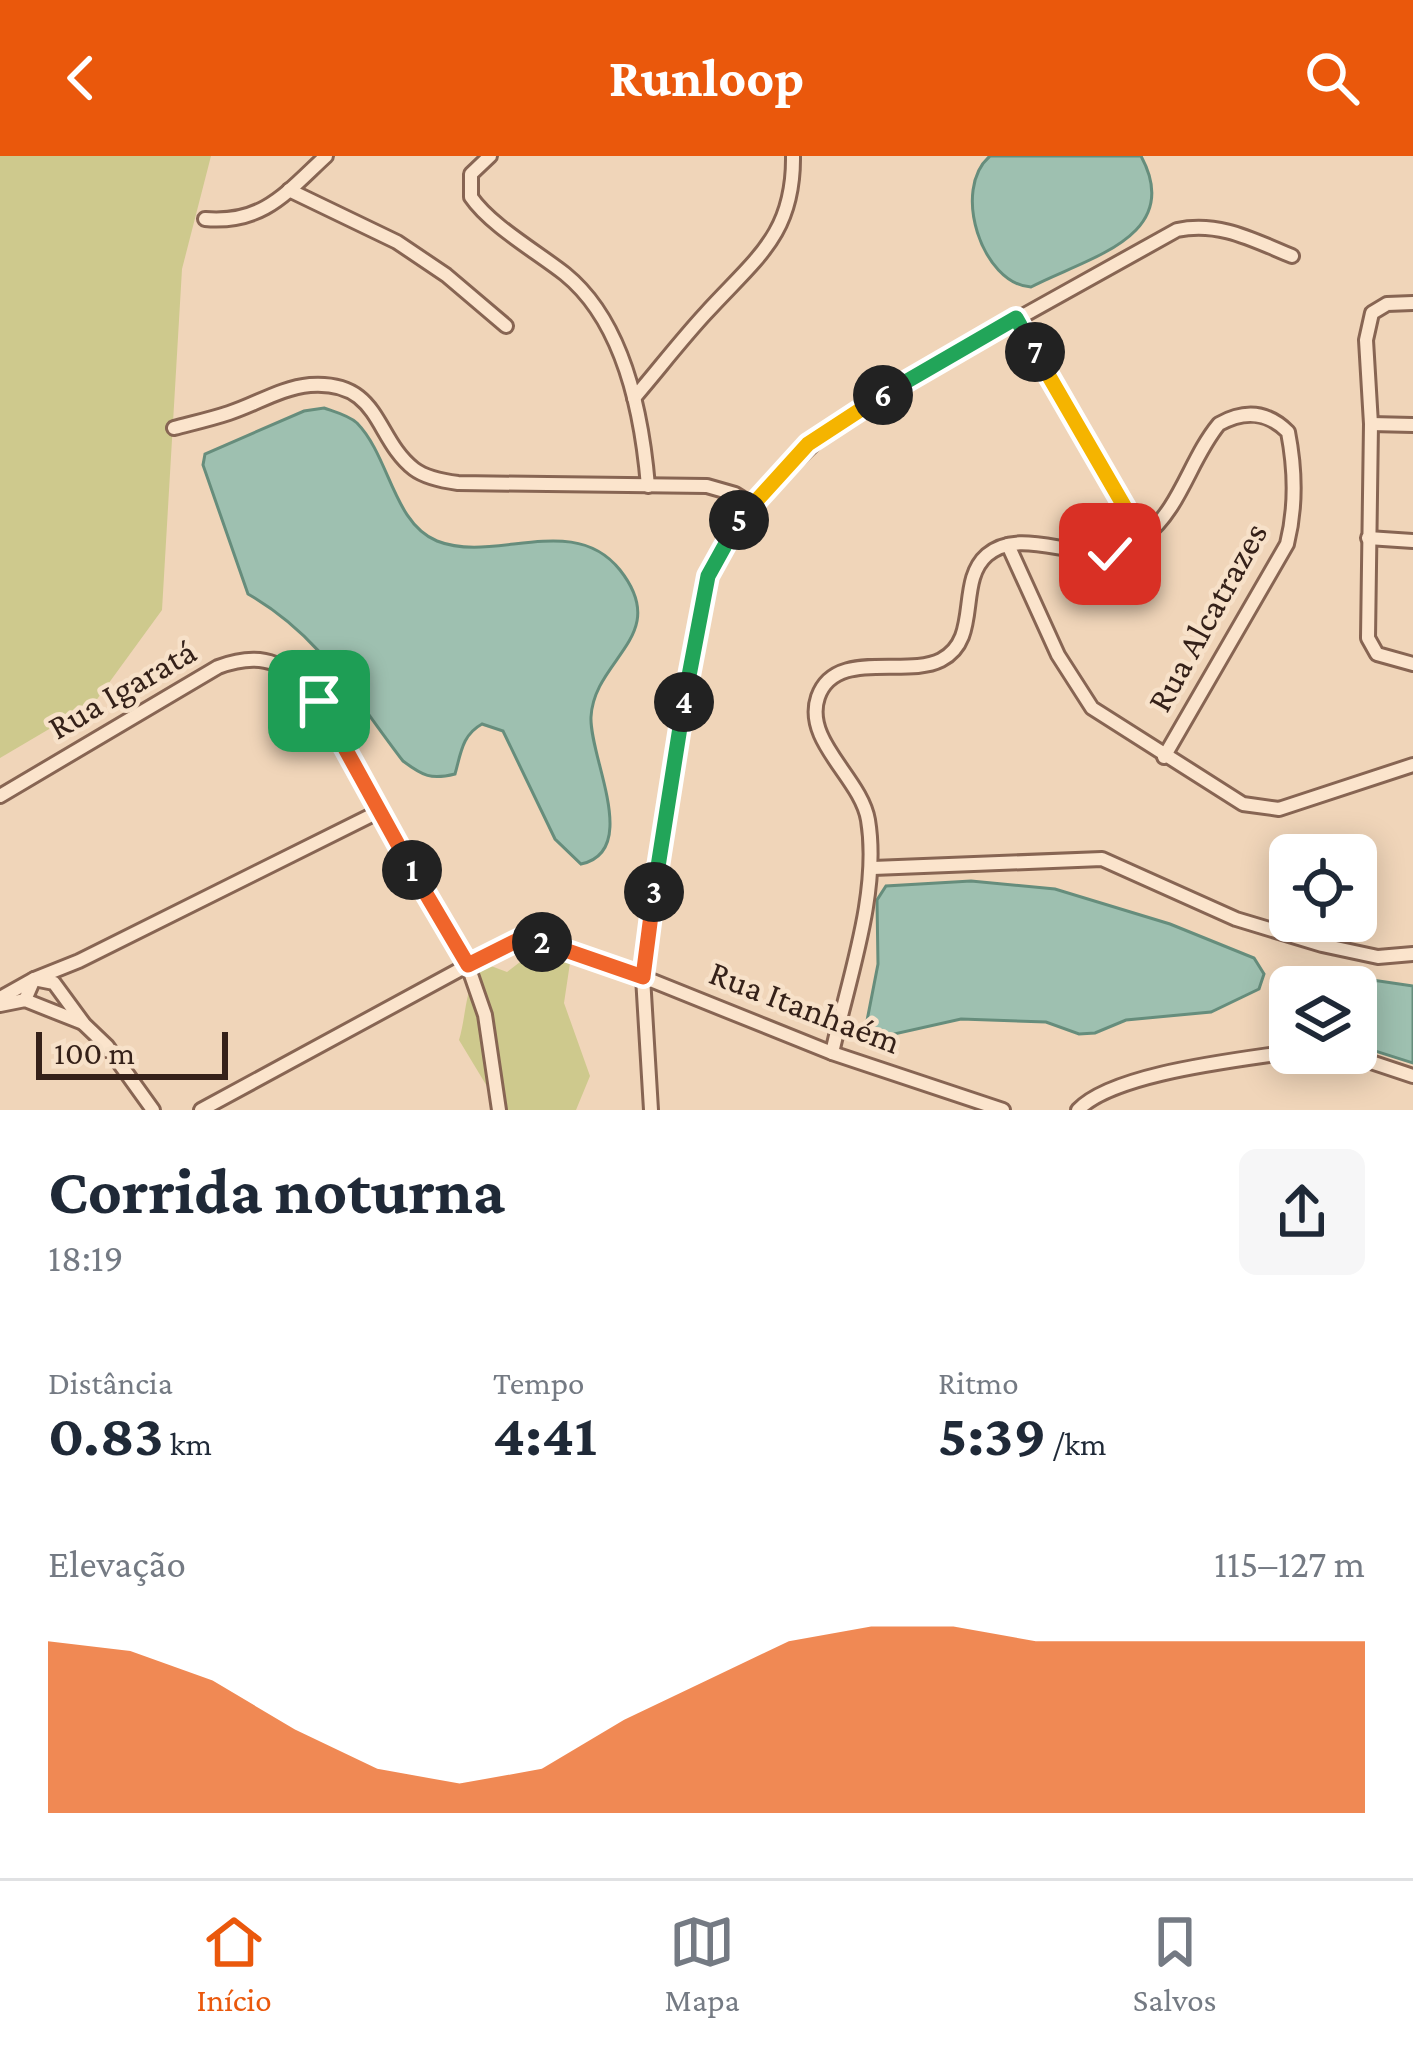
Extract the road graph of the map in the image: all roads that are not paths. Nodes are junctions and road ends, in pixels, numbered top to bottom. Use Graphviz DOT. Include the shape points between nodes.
graph roads {
  1 [pos="326,156"];
  2 [pos="490,156"];
  3 [pos="793,156"];
  4 [pos="289,190"];
  5 [pos="205,219"];
  6 [pos="1292,256"];
  7 [pos="1413,303"];
  8 [pos="1016,318"];
  9 [pos="506,326"];
  10 [pos="634,398"];
  11 [pos="1370,424"];
  12 [pos="1413,425"];
  13 [pos="175,428"];
  14 [pos="648,486"];
  15 [pos="751,504"];
  16 [pos="1143,538"];
  17 [pos="1368,538"];
  18 [pos="1413,541"];
  19 [pos="1008,544"];
  20 [pos="1413,664"];
  21 [pos="1164,757"];
  22 [pos="1413,765"];
  23 [pos="0,796"];
  24 [pos="378,812"];
  25 [pos="873,868"];
  26 [pos="1413,954"];
  27 [pos="468,965"];
  28 [pos="66,967"];
  29 [pos="643,977"];
  30 [pos="34,979"];
  31 [pos="59,989"];
  32 [pos="26,1000"];
  33 [pos="0,1002"];
  34 [pos="50,1007"];
  35 [pos="84,1024"];
  36 [pos="832,1053"];
  37 [pos="1269,1055"];
  38 [pos="1377,1064"];
  39 [pos="1413,1076"];
  40 [pos="148,1108"];
  41 [pos="201,1110"];
  42 [pos="499,1110"];
  43 [pos="652,1110"];
  44 [pos="1003,1110"];
  45 [pos="1078,1110"];
  1 -- 4 [label="street"];
  2 -- 10 [label="street" via="471,174 471,197 598,307"];
  3 -- 10 [label="street" via="794,187 778,233"];
  4 -- 5 [label="street" via="248,217"];
  4 -- 9 [label="street" via="397,242"];
  6 -- 8 [label="street" via="1219,227 1177,230"];
  7 -- 11 [label="street" via="1380,307 1367,323"];
  8 -- 15 [label="street" via="829,429"];
  8 -- 16 [label="street"];
  10 -- 14 [label="street"];
  11 -- 12 [label="street"];
  11 -- 17 [label="street"];
  13 -- 14 [label="street" via="289,388 337,386 375,412 414,469 438,480"];
  14 -- 15 [label="street" via="707,486"];
  15 -- 29 [label="street" via="708,576"];
  16 -- 19 [label="street" via="1110,554"];
  16 -- 21 [label="street, Rua Alcatrazes" via="1171,510 1219,424 1248,413 1288,432 1287,544"];
  17 -- 18 [label="street"];
  17 -- 20 [label="street" via="1368,638 1377,654"];
  19 -- 21 [label="street" via="1078,692"];
  19 -- 25 [label="street" via="975,571 963,636 944,659 845,671 816,702 818,730 867,815"];
  21 -- 22 [label="street" via="1258,808"];
  23 -- 24 [label="street, Rua Igaratá" via="241,658 286,668 319,701"];
  24 -- 27 [label="street, Rua Igaratá"];
  24 -- 28 [label="street"];
  25 -- 26 [label="street" via="1102,859 1257,926 1378,957"];
  25 -- 36 [label="street"];
  27 -- 29 [label="street, Rua Itanhaém" via="529,939"];
  27 -- 41 [label="street, Rua Itanhaém"];
  27 -- 42 [label="street, Rua Igaratá" via="485,1015"];
  28 -- 30 [label="street"];
  28 -- 31 [label="street"];
  29 -- 36 [label="street, Rua Itanhaém"];
  29 -- 43 [label="street"];
  30 -- 31 [label="street"];
  30 -- 32 [label="street"];
  30 -- 33 [label="street"];
  31 -- 34 [label="street"];
  31 -- 35 [label="street"];
  32 -- 33 [label="street"];
  32 -- 34 [label="street"];
  34 -- 35 [label="street"];
  35 -- 40 [label="street"];
  36 -- 44 [label="street, Rua Itanhaém"];
  37 -- 45 [label="street" via="1174,1071 1098,1093"];
  38 -- 39 [label="street"];
}
